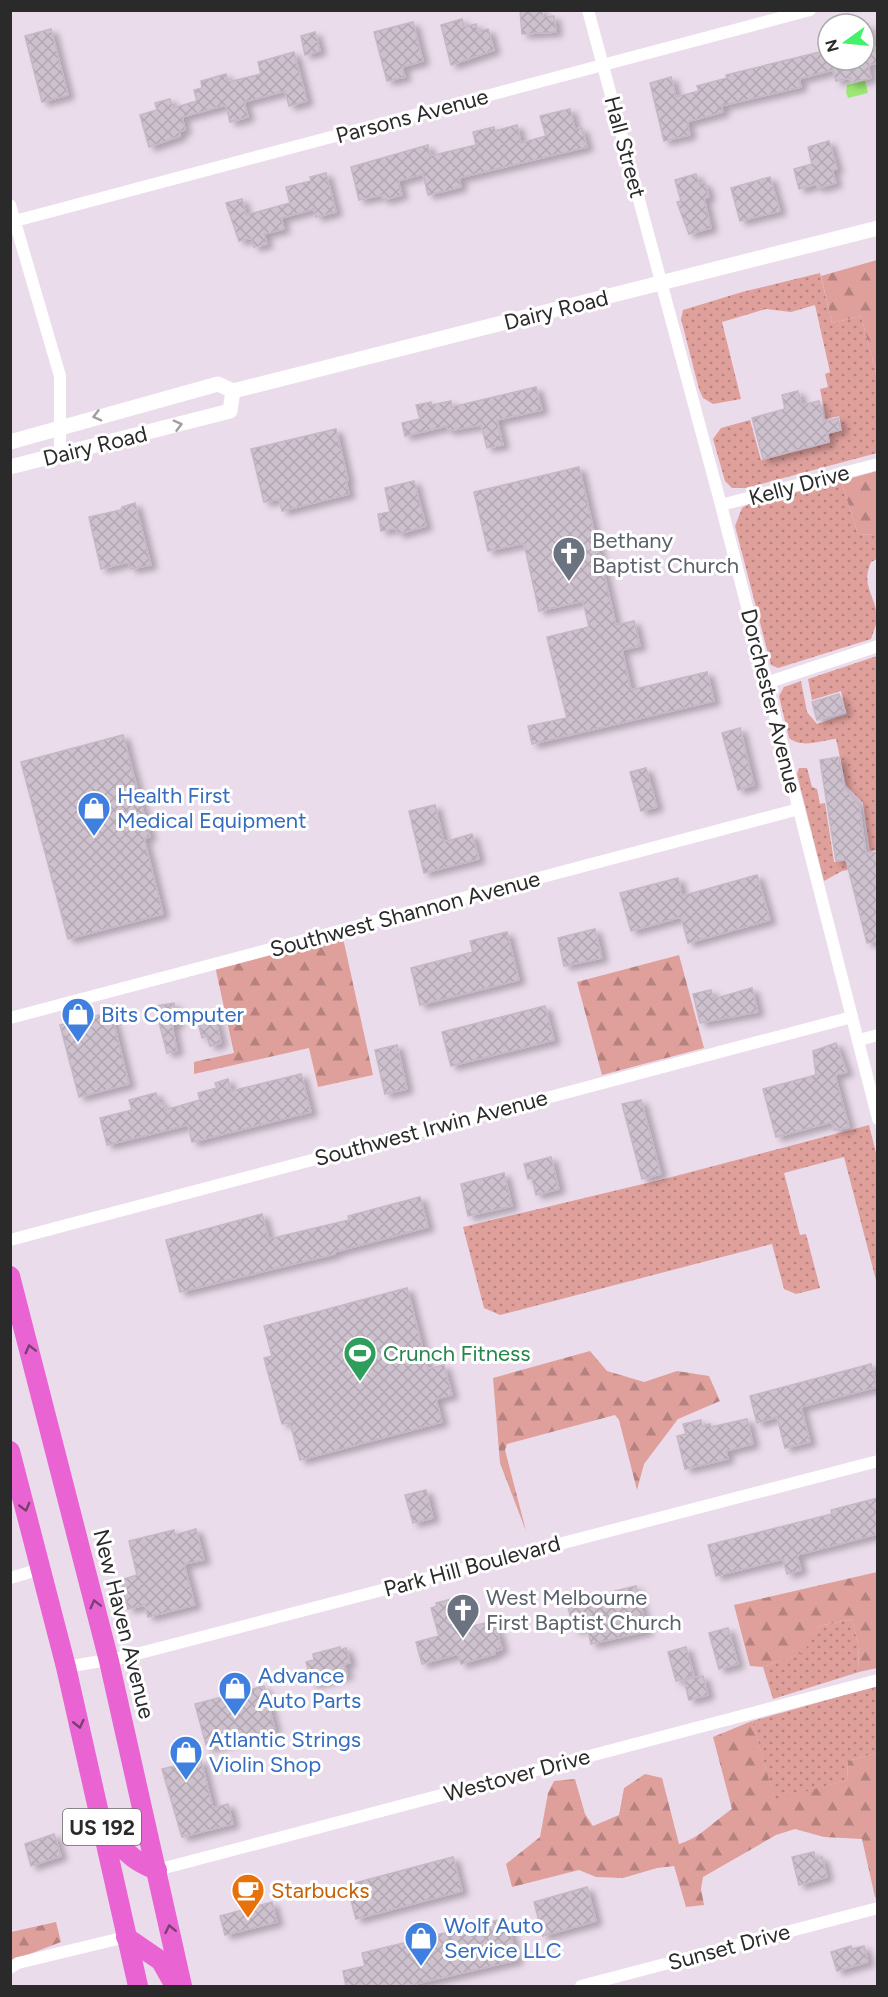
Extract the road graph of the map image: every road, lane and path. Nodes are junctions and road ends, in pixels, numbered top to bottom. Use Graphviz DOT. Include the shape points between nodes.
graph roads {
  1 [pos="588,10"];
  2 [pos="810,10"];
  3 [pos="603,66"];
  4 [pos="10,205"];
  5 [pos="15,221"];
  6 [pos="878,228"];
  7 [pos="662,284"];
  8 [pos="233,391"];
  9 [pos="62,426"];
  10 [pos="10,442"];
  11 [pos="60,455"];
  12 [pos="878,464"];
  13 [pos="10,467"];
  14 [pos="721,505"];
  15 [pos="878,646"];
  16 [pos="766,683"];
  17 [pos="799,809"];
  18 [pos="852,1017"];
  19 [pos="10,1018"];
  20 [pos="878,1035"];
  21 [pos="859,1040"];
  22 [pos="878,1119"];
  23 [pos="10,1240"];
  24 [pos="10,1276"];
  25 [pos="13,1292"];
  26 [pos="10,1451"];
  27 [pos="878,1461"];
  28 [pos="42,1569"];
  29 [pos="10,1578"];
  30 [pos="110,1661"];
  31 [pos="66,1667"];
  32 [pos="878,1680"];
  33 [pos="100,1815"];
  34 [pos="157,1870"];
  35 [pos="878,1908"];
  36 [pos="126,1937"];
  37 [pos="10,1968"];
  38 [pos="138,1986"];
  39 [pos="175,1986"];
  40 [pos="182,1986"];
  41 [pos="581,1986"];
  1 -- 3 [label="street, Hall Street"];
  2 -- 3 [label="street, Parsons Avenue"];
  3 -- 5 [label="street, Parsons Avenue"];
  3 -- 7 [label="street, Hall Street"];
  4 -- 5 [label="street"];
  5 -- 9 [label="street" via="60,376"];
  6 -- 7 [label="street, Dairy Road"];
  7 -- 8 [label="street, Dairy Road"];
  7 -- 14 [label="street, Dorchester Avenue"];
  8 -- 9 [label="street, Dairy Road, one-way" via="218,384"];
  11 -- 8 [label="street, Dairy Road, one-way" via="230,411"];
  9 -- 10 [label="street, Dairy Road"];
  9 -- 11 [label="street"];
  11 -- 13 [label="street, Dairy Road"];
  12 -- 14 [label="street, Kelly Drive"];
  14 -- 16 [label="street, Dorchester Avenue"];
  15 -- 16 [label="street"];
  16 -- 17 [label="street, Dorchester Avenue"];
  17 -- 18 [label="street, Dorchester Avenue"];
  17 -- 19 [label="street, Southwest Shannon Avenue"];
  18 -- 21 [label="street, Dorchester Avenue"];
  18 -- 23 [label="street, Southwest Irwin Avenue"];
  20 -- 21 [label="street"];
  21 -- 22 [label="street, Dorchester Avenue"];
  24 -- 25 [label="main road, New Haven Avenue / US 192"];
  30 -- 25 [label="main road, New Haven Avenue / US 192, one-way"];
  26 -- 28 [label="main road, US 192, one-way"];
  27 -- 30 [label="street, Park Hill Boulevard"];
  28 -- 29 [label="street"];
  28 -- 31 [label="main road, US 192"];
  30 -- 31 [label="street, Park Hill Boulevard"];
  30 -- 34 [label="main road, New Haven Avenue / US 192"];
  31 -- 33 [label="main road, US 192, one-way"];
  32 -- 34 [label="street, Westover Drive"];
  33 -- 34 [label="main road" via="123,1850 139,1863"];
  33 -- 36 [label="main road, US 192"];
  40 -- 34 [label="main road, New Haven Avenue / US 192, one-way"];
  35 -- 41 [label="street, Sunset Drive"];
  36 -- 37 [label="street" via="18,1962"];
  36 -- 38 [label="main road, US 192"];
  36 -- 39 [label="main road" via="161,1961"];
}
